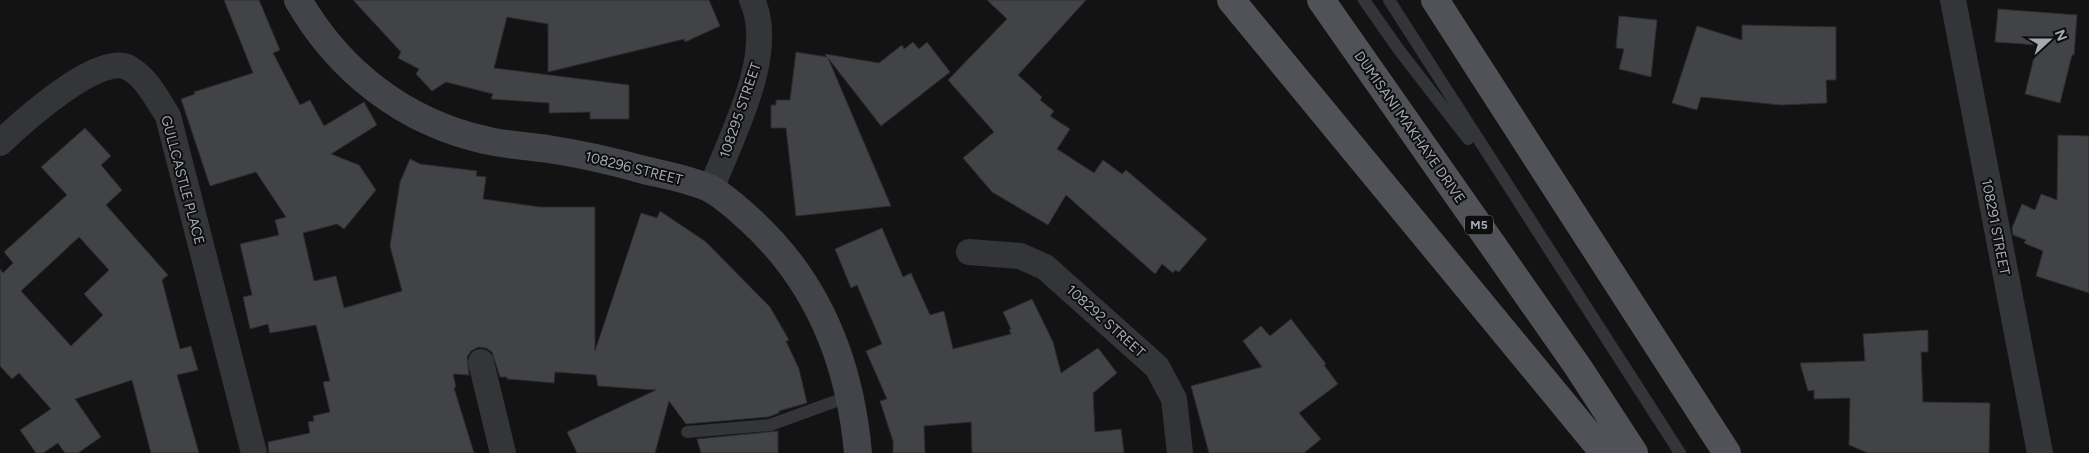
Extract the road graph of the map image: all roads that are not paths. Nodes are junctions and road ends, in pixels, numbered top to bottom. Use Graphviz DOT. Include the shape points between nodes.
graph roads {
  1 [pos="298,0"];
  2 [pos="752,0"];
  3 [pos="1231,0"];
  4 [pos="1321,0"];
  5 [pos="1364,0"];
  6 [pos="1389,0"];
  7 [pos="1435,0"];
  8 [pos="1953,0"];
  9 [pos="0,143"];
  10 [pos="710,189"];
  11 [pos="1514,198"];
  12 [pos="969,252"];
  13 [pos="481,362"];
  14 [pos="850,396"];
  15 [pos="687,432"];
  16 [pos="254,453"];
  17 [pos="503,453"];
  18 [pos="858,453"];
  19 [pos="1180,453"];
  20 [pos="1604,453"];
  21 [pos="1634,453"];
  22 [pos="1680,453"];
  23 [pos="1727,453"];
  24 [pos="2040,453"];
  1 -- 10 [label="street, 108296 STREET" via="343,62 385,97 412,113 485,140 595,156"];
  2 -- 10 [label="street, 108295 STREET" via="759,19 757,65"];
  3 -- 20 [label="main road"];
  4 -- 21 [label="main road, DUMISANI MAKHAYE DRIVE / M5" via="1578,367"];
  5 -- 11 [label="lane"];
  6 -- 11 [label="lane"];
  7 -- 23 [label="main road"];
  8 -- 24 [label="street, 108291 STREET"];
  9 -- 16 [label="street, GULLCASTLE PLACE" via="24,120 83,78 109,65 128,67 150,88 168,116"];
  10 -- 14 [label="street, 108296 STREET" via="774,241 819,306 845,372"];
  11 -- 22 [label="lane"];
  12 -- 19 [label="street, 108292 STREET" via="1020,256 1045,267 1157,367 1174,399"];
  13 -- 17 [label="street"];
  14 -- 15 [label="lane" via="770,425"];
  14 -- 18 [label="street, 108296 STREET"];
}
